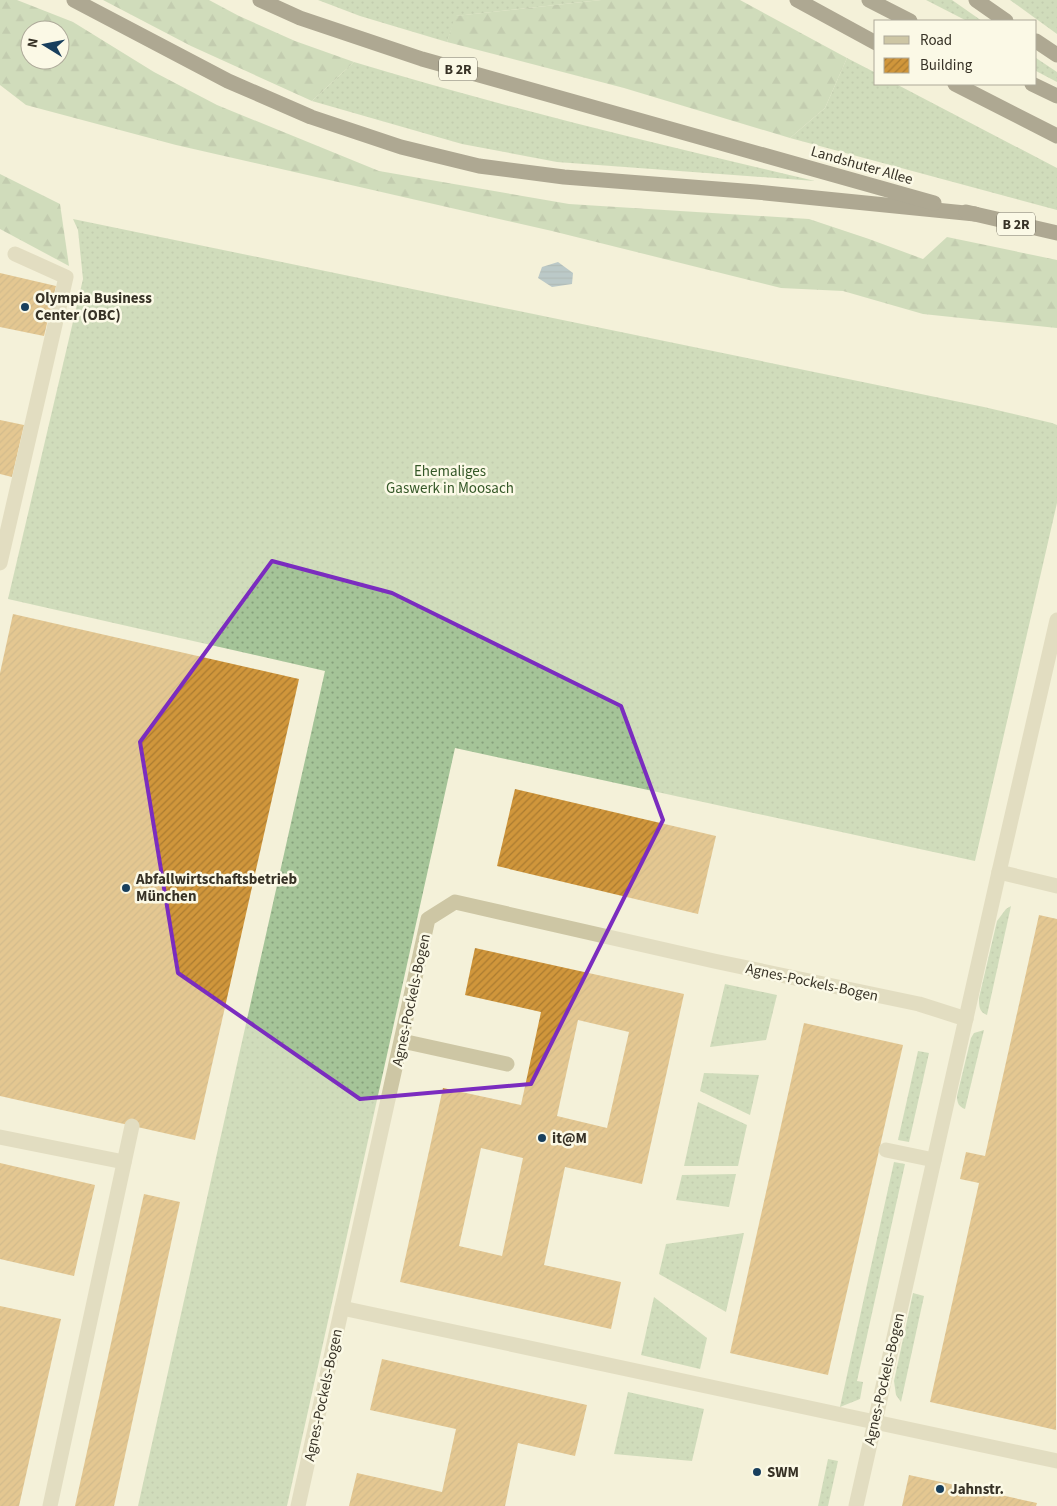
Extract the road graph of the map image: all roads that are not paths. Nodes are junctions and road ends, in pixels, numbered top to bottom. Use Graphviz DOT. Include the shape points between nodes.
graph roads {
  1 [pos="74,0"];
  2 [pos="260,0"];
  3 [pos="797,0"];
  4 [pos="869,0"];
  5 [pos="976,0"];
  6 [pos="908,20"];
  7 [pos="1005,20"];
  8 [pos="874,42"];
  9 [pos="1037,42"];
  10 [pos="1057,55"];
  11 [pos="957,85"];
  12 [pos="1034,85"];
  13 [pos="1057,96"];
  14 [pos="1057,136"];
  15 [pos="975,214"];
  16 [pos="1057,233"];
  17 [pos="15,254"];
  18 [pos="3,537"];
  19 [pos="0,563"];
  20 [pos="1057,620"];
  21 [pos="999,872"];
  22 [pos="1057,886"];
  23 [pos="966,1019"];
  24 [pos="402,1041"];
  25 [pos="507,1064"];
  26 [pos="132,1126"];
  27 [pos="0,1137"];
  28 [pos="886,1150"];
  29 [pos="934,1160"];
  30 [pos="124,1162"];
  31 [pos="342,1308"];
  32 [pos="875,1422"];
  33 [pos="1057,1461"];
  34 [pos="50,1506"];
  35 [pos="298,1506"];
  36 [pos="856,1506"];
  1 -- 15 [label="highway" via="228,81 311,117 401,147 478,166 564,177"];
  2 -- 15 [label="highway, Landshuter Allee / B 2R" via="300,18 422,59"];
  3 -- 8 [label="highway"];
  4 -- 6 [label="highway"];
  5 -- 7 [label="highway"];
  9 -- 10 [label="highway"];
  11 -- 14 [label="highway"];
  12 -- 13 [label="highway"];
  15 -- 16 [label="highway, Landshuter Allee / B 2R"];
  17 -- 18 [label="street" via="66,277"];
  18 -- 19 [label="street"];
  20 -- 21 [label="street, Agnes-Pockels-Bogen"];
  21 -- 22 [label="street"];
  21 -- 23 [label="street, Agnes-Pockels-Bogen"];
  23 -- 24 [label="street, Agnes-Pockels-Bogen" via="919,1004 455,902 428,919"];
  23 -- 29 [label="street, Agnes-Pockels-Bogen"];
  24 -- 25 [label="street"];
  24 -- 31 [label="street, Agnes-Pockels-Bogen"];
  26 -- 30 [label="street"];
  27 -- 30 [label="street"];
  28 -- 29 [label="street"];
  29 -- 32 [label="street, Agnes-Pockels-Bogen"];
  30 -- 34 [label="street"];
  31 -- 32 [label="street"];
  31 -- 35 [label="street, Agnes-Pockels-Bogen"];
  32 -- 33 [label="street"];
  32 -- 36 [label="street, Agnes-Pockels-Bogen"];
}
